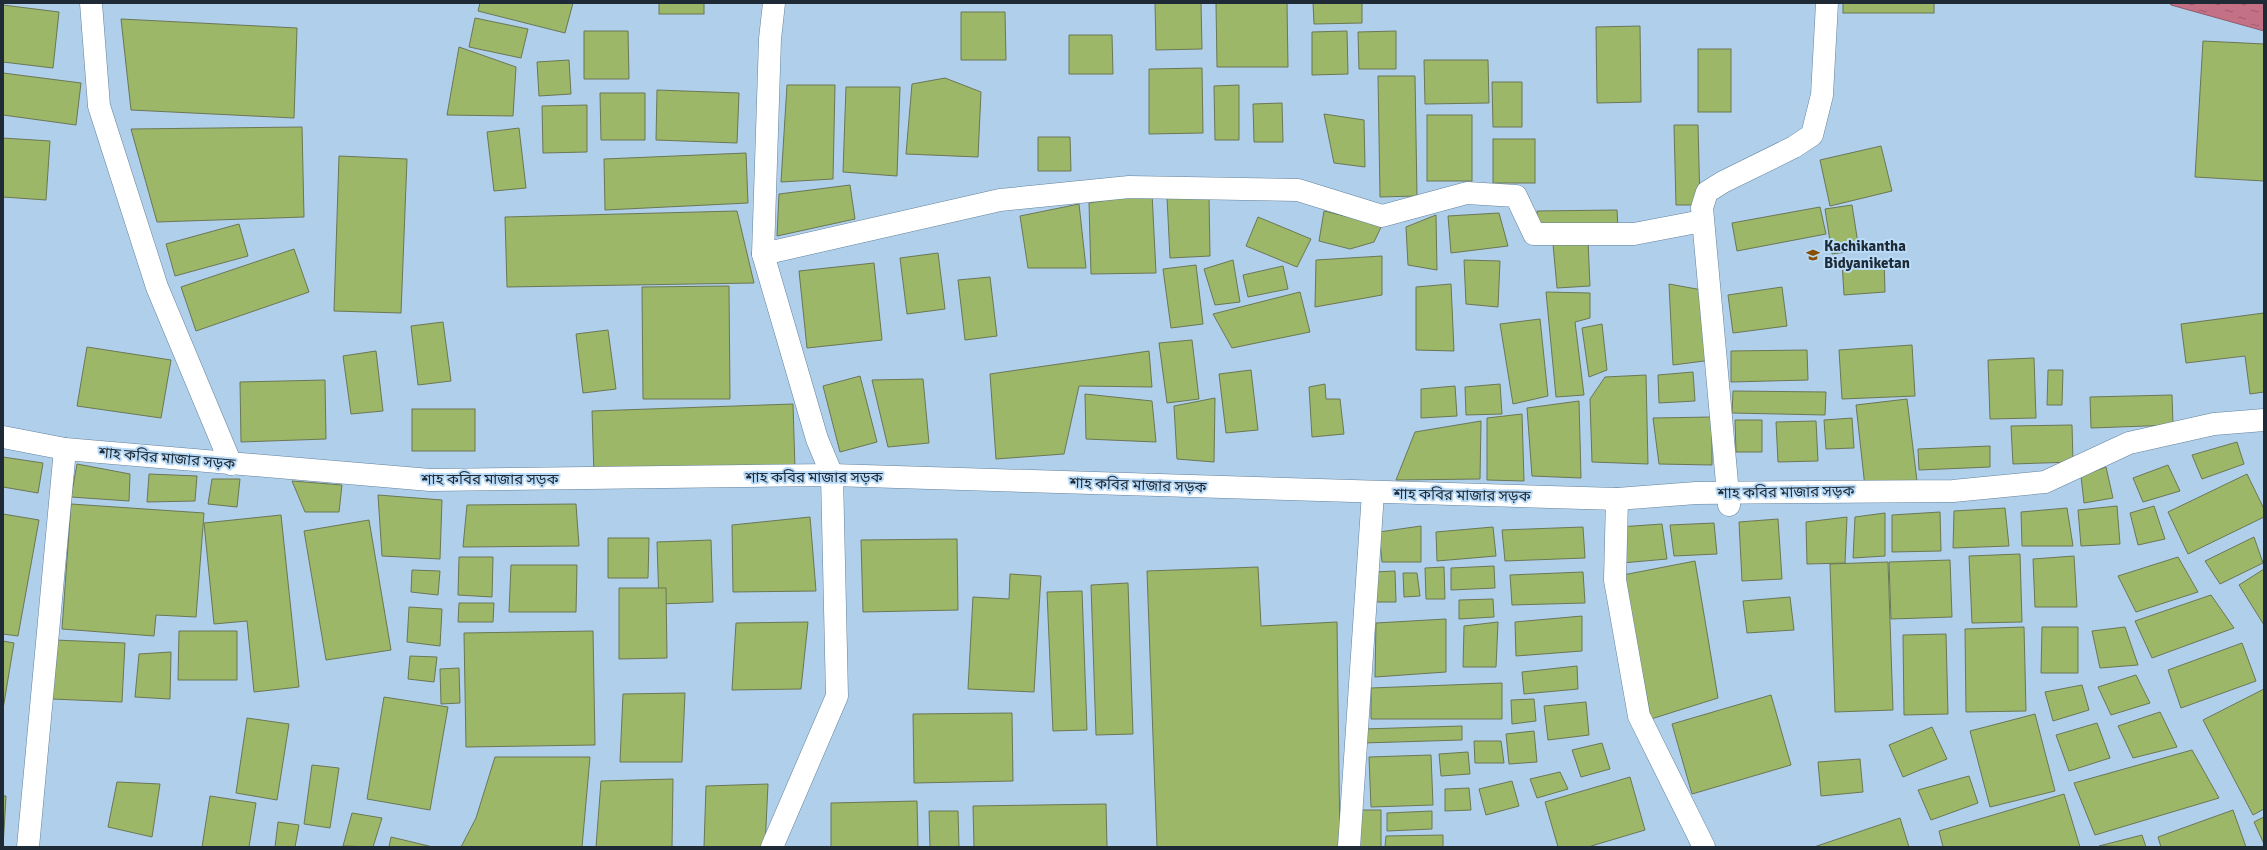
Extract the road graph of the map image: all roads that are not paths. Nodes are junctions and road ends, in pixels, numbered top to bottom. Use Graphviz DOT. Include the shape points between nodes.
graph roads {
  1 [pos="91,3"];
  2 [pos="774,3"];
  3 [pos="1827,3"];
  4 [pos="1702,221"];
  5 [pos="764,254"];
  6 [pos="2264,420"];
  7 [pos="3,437"];
  8 [pos="65,449"];
  9 [pos="231,464"];
  10 [pos="832,475"];
  11 [pos="1373,493"];
  12 [pos="1617,499"];
  13 [pos="1729,499"];
  14 [pos="28,847"];
  15 [pos="772,847"];
  16 [pos="1349,847"];
  17 [pos="1704,847"];
  1 -- 9 [label="street" via="99,106 157,287"];
  2 -- 5 [label="street" via="770,39"];
  3 -- 4 [label="street" via="1822,95 1812,135 1707,192 1702,208"];
  4 -- 5 [label="street" via="1634,234 1534,234 1516,196 1467,193 1382,216 1298,190 1129,187 1000,200"];
  4 -- 13 [label="street"];
  5 -- 10 [label="street" via="817,439"];
  6 -- 13 [label="street, শাহ কবির মাজার সড়ক" via="2214,424 2129,443 2045,482 1953,491"];
  7 -- 8 [label="street, শাহ কবির মাজার সড়ক"];
  8 -- 9 [label="street, শাহ কবির মাজার সড়ক"];
  8 -- 14 [label="street"];
  9 -- 10 [label="street, শাহ কবির মাজার সড়ক" via="430,480"];
  10 -- 11 [label="street, শাহ কবির মাজার সড়ক"];
  10 -- 15 [label="street" via="837,696"];
  11 -- 12 [label="street, শাহ কবির মাজার সড়ক"];
  11 -- 16 [label="street"];
  12 -- 13 [label="street, শাহ কবির মাজার সড়ক"];
  12 -- 17 [label="street" via="1615,580 1639,716"];
}
